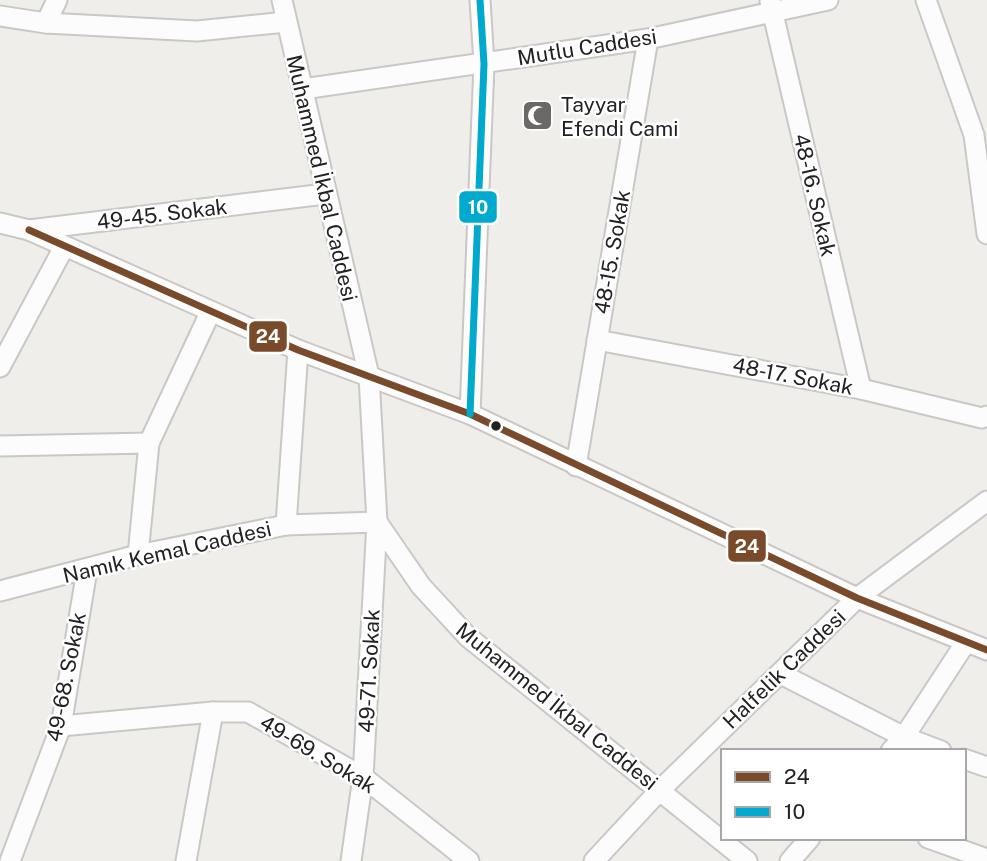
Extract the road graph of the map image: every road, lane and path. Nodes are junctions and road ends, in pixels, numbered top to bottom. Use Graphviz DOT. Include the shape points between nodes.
graph roads {
  1 [pos="57,0"];
  2 [pos="282,0"];
  3 [pos="480,0"];
  4 [pos="828,0"];
  5 [pos="926,0"];
  6 [pos="771,6"];
  7 [pos="0,16"];
  8 [pos="286,22"];
  9 [pos="46,23"];
  10 [pos="648,38"];
  11 [pos="484,64"];
  12 [pos="303,89"];
  13 [pos="980,132"];
  14 [pos="326,194"];
  15 [pos="0,223"];
  16 [pos="29,230"];
  17 [pos="987,234"];
  18 [pos="64,247"];
  19 [pos="210,313"];
  20 [pos="597,340"];
  21 [pos="298,351"];
  22 [pos="0,367"];
  23 [pos="369,376"];
  24 [pos="861,389"];
  25 [pos="470,414"];
  26 [pos="985,423"];
  27 [pos="149,443"];
  28 [pos="0,446"];
  29 [pos="576,466"];
  30 [pos="982,511"];
  31 [pos="377,522"];
  32 [pos="286,525"];
  33 [pos="138,555"];
  34 [pos="87,570"];
  35 [pos="0,592"];
  36 [pos="857,598"];
  37 [pos="966,642"];
  38 [pos="987,650"];
  39 [pos="780,674"];
  40 [pos="213,712"];
  41 [pos="61,726"];
  42 [pos="897,744"];
  43 [pos="928,749"];
  44 [pos="966,760"];
  45 [pos="987,767"];
  46 [pos="363,777"];
  47 [pos="660,790"];
  48 [pos="808,840"];
  49 [pos="934,840"];
  50 [pos="987,859"];
  51 [pos="743,860"];
  52 [pos="10,861"];
  53 [pos="186,861"];
  54 [pos="351,861"];
  55 [pos="469,861"];
  56 [pos="594,861"];
  57 [pos="790,861"];
  1 -- 9 [label="street"];
  2 -- 8 [label="street, Muhammed İkbal Caddesi"];
  3 -- 11 [label="street"];
  4 -- 6 [label="street, Mutlu Caddesi"];
  5 -- 13 [label="street"];
  6 -- 10 [label="street, Mutlu Caddesi"];
  6 -- 24 [label="street, 48-16. Sokak"];
  7 -- 9 [label="street"];
  8 -- 9 [label="street" via="197,30"];
  8 -- 12 [label="street, Muhammed İkbal Caddesi"];
  10 -- 11 [label="street, Mutlu Caddesi"];
  10 -- 20 [label="street, 48-15. Sokak"];
  11 -- 12 [label="street, Mutlu Caddesi"];
  11 -- 25 [label="street"];
  12 -- 14 [label="street, Muhammed İkbal Caddesi"];
  13 -- 17 [label="street"];
  14 -- 16 [label="street, 49-45. Sokak"];
  14 -- 23 [label="street, Muhammed İkbal Caddesi"];
  15 -- 16 [label="street, 49-45. Sokak"];
  16 -- 18 [label="street"];
  18 -- 19 [label="street"];
  18 -- 22 [label="street"];
  19 -- 21 [label="street"];
  19 -- 27 [label="street"];
  20 -- 24 [label="street, 48-17. Sokak"];
  20 -- 29 [label="street, 48-15. Sokak"];
  21 -- 23 [label="street"];
  21 -- 32 [label="street"];
  23 -- 25 [label="street"];
  23 -- 31 [label="street, Muhammed İkbal Caddesi"];
  24 -- 26 [label="street, 48-17. Sokak"];
  25 -- 29 [label="street"];
  27 -- 28 [label="street"];
  27 -- 33 [label="street"];
  29 -- 36 [label="street"];
  30 -- 36 [label="street, Halfelik Caddesi"];
  31 -- 32 [label="street, Namık Kemal Caddesi"];
  31 -- 46 [label="street, 49-71. Sokak"];
  31 -- 47 [label="street, Muhammed İkbal Caddesi" via="421,586 468,637"];
  32 -- 33 [label="street, Namık Kemal Caddesi"];
  33 -- 34 [label="street, Namık Kemal Caddesi"];
  34 -- 35 [label="street, Namık Kemal Caddesi"];
  34 -- 41 [label="street, 49-68. Sokak"];
  36 -- 37 [label="street"];
  36 -- 39 [label="street, Halfelik Caddesi"];
  37 -- 38 [label="street"];
  37 -- 42 [label="street"];
  39 -- 42 [label="street"];
  39 -- 47 [label="street, Halfelik Caddesi"];
  40 -- 41 [label="street, 49-69. Sokak"];
  40 -- 46 [label="street, 49-69. Sokak" via="248,712"];
  40 -- 53 [label="street"];
  41 -- 52 [label="street, 49-68. Sokak"];
  42 -- 43 [label="street"];
  44 -- 45 [label="street"];
  46 -- 54 [label="street, 49-71. Sokak"];
  46 -- 55 [label="street, 49-69. Sokak"];
  47 -- 51 [label="street, Muhammed İkbal Caddesi"];
  47 -- 56 [label="street, Halfelik Caddesi"];
  48 -- 57 [label="street"];
  49 -- 50 [label="street"];
}
